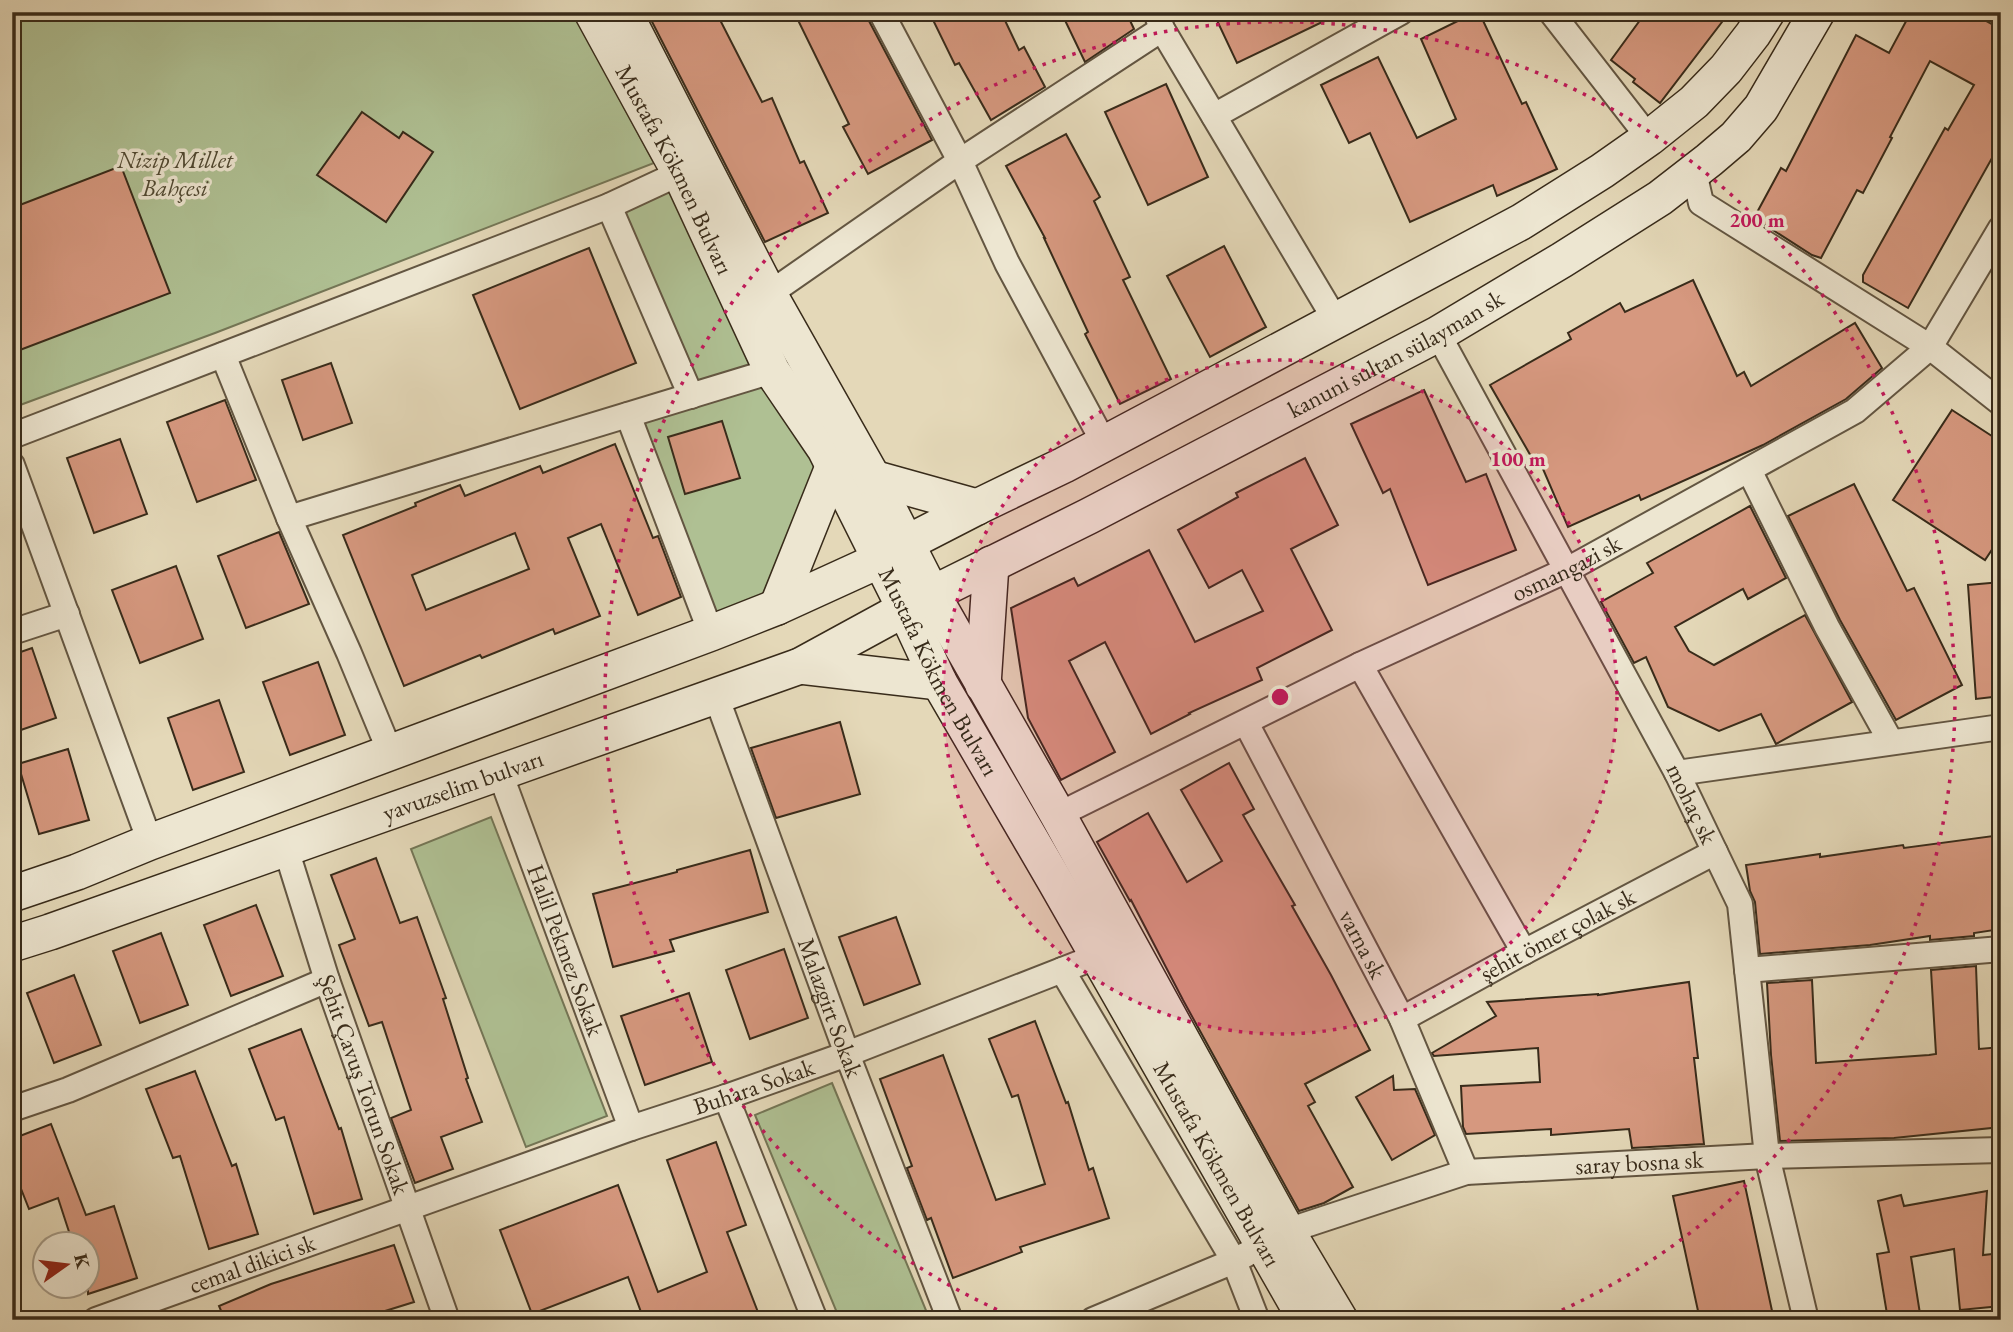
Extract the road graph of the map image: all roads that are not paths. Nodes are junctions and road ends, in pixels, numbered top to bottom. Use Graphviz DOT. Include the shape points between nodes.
graph roads {
  1 [pos="592,12"];
  2 [pos="624,12"];
  3 [pos="881,12"];
  4 [pos="1401,12"];
  5 [pos="1551,12"];
  6 [pos="1767,12"];
  7 [pos="1817,12"];
  8 [pos="1159,21"];
  9 [pos="1214,116"];
  10 [pos="1649,138"];
  11 [pos="960,162"];
  12 [pos="1693,172"];
  13 [pos="680,173"];
  14 [pos="609,206"];
  15 [pos="2001,228"];
  16 [pos="769,294"];
  17 [pos="1336,321"];
  18 [pos="1438,334"];
  19 [pos="1930,347"];
  20 [pos="223,355"];
  21 [pos="772,371"];
  22 [pos="691,396"];
  23 [pos="2001,403"];
  24 [pos="628,415"];
  25 [pos="12,436"];
  26 [pos="1104,443"];
  27 [pos="12,465"];
  28 [pos="833,467"];
  29 [pos="1749,470"];
  30 [pos="873,478"];
  31 [pos="977,507"];
  32 [pos="289,518"];
  33 [pos="893,552"];
  34 [pos="991,564"];
  35 [pos="1567,570"];
  36 [pos="918,601"];
  37 [pos="777,607"];
  38 [pos="67,614"];
  39 [pos="12,632"];
  40 [pos="711,634"];
  41 [pos="1360,665"];
  42 [pos="800,666"];
  43 [pos="939,682"];
  44 [pos="983,685"];
  45 [pos="716,696"];
  46 [pos="1246,723"];
  47 [pos="2001,727"];
  48 [pos="1891,742"];
  49 [pos="390,752"];
  50 [pos="500,773"];
  51 [pos="1677,773"];
  52 [pos="1058,815"];
  53 [pos="150,842"];
  54 [pos="286,849"];
  55 [pos="1715,852"];
  56 [pos="12,894"];
  57 [pos="12,944"];
  58 [pos="2001,949"];
  59 [pos="1524,952"];
  60 [pos="1098,956"];
  61 [pos="1062,970"];
  62 [pos="1747,970"];
  63 [pos="327,980"];
  64 [pos="1402,1019"];
  65 [pos="847,1054"];
  66 [pos="726,1097"];
  67 [pos="12,1109"];
  68 [pos="631,1128"];
  69 [pos="2001,1150"];
  70 [pos="1767,1156"];
  71 [pos="1466,1172"];
  72 [pos="408,1210"];
  73 [pos="1261,1246"];
  74 [pos="96,1320"];
  75 [pos="447,1320"];
  76 [pos="815,1320"];
  77 [pos="950,1320"];
  78 [pos="1093,1320"];
  79 [pos="1257,1320"];
  80 [pos="1306,1320"];
  81 [pos="1340,1320"];
  82 [pos="1807,1320"];
  1 -- 13 [label="main road, Mustafa Kökmen Bulvarı"];
  2 -- 16 [label="main road, Mustafa Kökmen Bulvarı"];
  3 -- 11 [label="street"];
  4 -- 9 [label="street"];
  5 -- 10 [label="street"];
  6 -- 10 [label="main road" via="1726,69"];
  7 -- 12 [label="main road, kanuni sultan sülayman sk" via="1761,108 1736,137"];
  8 -- 9 [label="street"];
  8 -- 11 [label="street"];
  9 -- 17 [label="street"];
  10 -- 17 [label="main road" via="1521,222"];
  11 -- 16 [label="street"];
  11 -- 26 [label="street" via="1007,263"];
  12 -- 18 [label="main road, kanuni sultan sülayman sk" via="1660,198"];
  12 -- 19 [label="street" via="1701,203"];
  13 -- 14 [label="street"];
  13 -- 21 [label="main road, Mustafa Kökmen Bulvarı"];
  14 -- 20 [label="street"];
  14 -- 22 [label="street"];
  15 -- 19 [label="street, osmangazi sk"];
  16 -- 30 [label="main road, Mustafa Kökmen Bulvarı"];
  17 -- 26 [label="main road"];
  18 -- 34 [label="main road, kanuni sultan sülayman sk"];
  18 -- 35 [label="street, mohaç sk"];
  19 -- 23 [label="street"];
  19 -- 29 [label="street, osmangazi sk" via="1856,411"];
  20 -- 25 [label="street"];
  20 -- 32 [label="street"];
  21 -- 22 [label="street"];
  21 -- 28 [label="main road, Mustafa Kökmen Bulvarı"];
  22 -- 24 [label="street"];
  24 -- 32 [label="street"];
  24 -- 40 [label="street"];
  26 -- 31 [label="main road"];
  27 -- 38 [label="street"];
  28 -- 33 [label="main road, Mustafa Kökmen Bulvarı"];
  28 -- 37 [label="main road"];
  29 -- 35 [label="street, osmangazi sk"];
  29 -- 48 [label="street" via="1827,627"];
  30 -- 31 [label="main road"];
  30 -- 33 [label="main road, Mustafa Kökmen Bulvarı"];
  31 -- 33 [label="main road"];
  32 -- 49 [label="street"];
  33 -- 36 [label="main road, Mustafa Kökmen Bulvarı"];
  33 -- 37 [label="main road"];
  34 -- 36 [label="main road, kanuni sultan sülayman sk"];
  34 -- 44 [label="main road"];
  35 -- 41 [label="street, osmangazi sk"];
  35 -- 51 [label="street, mohaç sk"];
  36 -- 42 [label="main road, yavuzselim bulvarı"];
  36 -- 43 [label="main road, Mustafa Kökmen Bulvarı"];
  36 -- 44 [label="main road"];
  37 -- 40 [label="main road"];
  38 -- 39 [label="street"];
  38 -- 53 [label="street"];
  40 -- 49 [label="main road"];
  41 -- 46 [label="street, osmangazi sk"];
  41 -- 59 [label="street"];
  42 -- 43 [label="main road"];
  42 -- 45 [label="main road, yavuzselim bulvarı"];
  43 -- 60 [label="main road, Mustafa Kökmen Bulvarı"];
  44 -- 52 [label="main road"];
  45 -- 50 [label="main road, yavuzselim bulvarı"];
  45 -- 65 [label="street, Malazgirt Sokak"];
  46 -- 52 [label="street, osmangazi sk"];
  46 -- 64 [label="street, varna sk"];
  47 -- 48 [label="street"];
  48 -- 51 [label="street"];
  49 -- 53 [label="main road"];
  50 -- 54 [label="main road, yavuzselim bulvarı"];
  50 -- 68 [label="street, Halil Pekmez Sokak"];
  51 -- 55 [label="street, mohaç sk"];
  52 -- 73 [label="main road"];
  53 -- 56 [label="main road"];
  54 -- 57 [label="main road, yavuzselim bulvarı"];
  54 -- 63 [label="street, Şehit Çavuş Torun Sokak"];
  55 -- 59 [label="street, şehit ömer çolak sk"];
  55 -- 62 [label="street, mohaç sk" via="1740,904"];
  58 -- 62 [label="street"];
  59 -- 64 [label="street, şehit ömer çolak sk"];
  60 -- 61 [label="street, Buhara Sokak"];
  60 -- 73 [label="main road, Mustafa Kökmen Bulvarı"];
  61 -- 65 [label="street, Buhara Sokak"];
  61 -- 73 [label="street"];
  62 -- 70 [label="street, mohaç sk"];
  63 -- 67 [label="street" via="68,1090"];
  63 -- 72 [label="street, Şehit Çavuş Torun Sokak"];
  64 -- 71 [label="street, varna sk"];
  65 -- 66 [label="street, Buhara Sokak"];
  65 -- 77 [label="street, Malazgirt Sokak"];
  66 -- 68 [label="street, Buhara Sokak"];
  66 -- 76 [label="street"];
  68 -- 72 [label="street, Buhara Sokak"];
  69 -- 70 [label="street, saray bosna sk"];
  70 -- 71 [label="street, saray bosna sk"];
  70 -- 82 [label="street, mohaç sk"];
  71 -- 73 [label="street, saray bosna sk"];
  72 -- 74 [label="street, cemal dikici sk"];
  72 -- 75 [label="street, Şehit Çavuş Torun Sokak"];
  73 -- 78 [label="street, saray bosna sk"];
  73 -- 79 [label="street"];
  73 -- 80 [label="main road, Mustafa Kökmen Bulvarı"];
  73 -- 81 [label="main road"];
}
